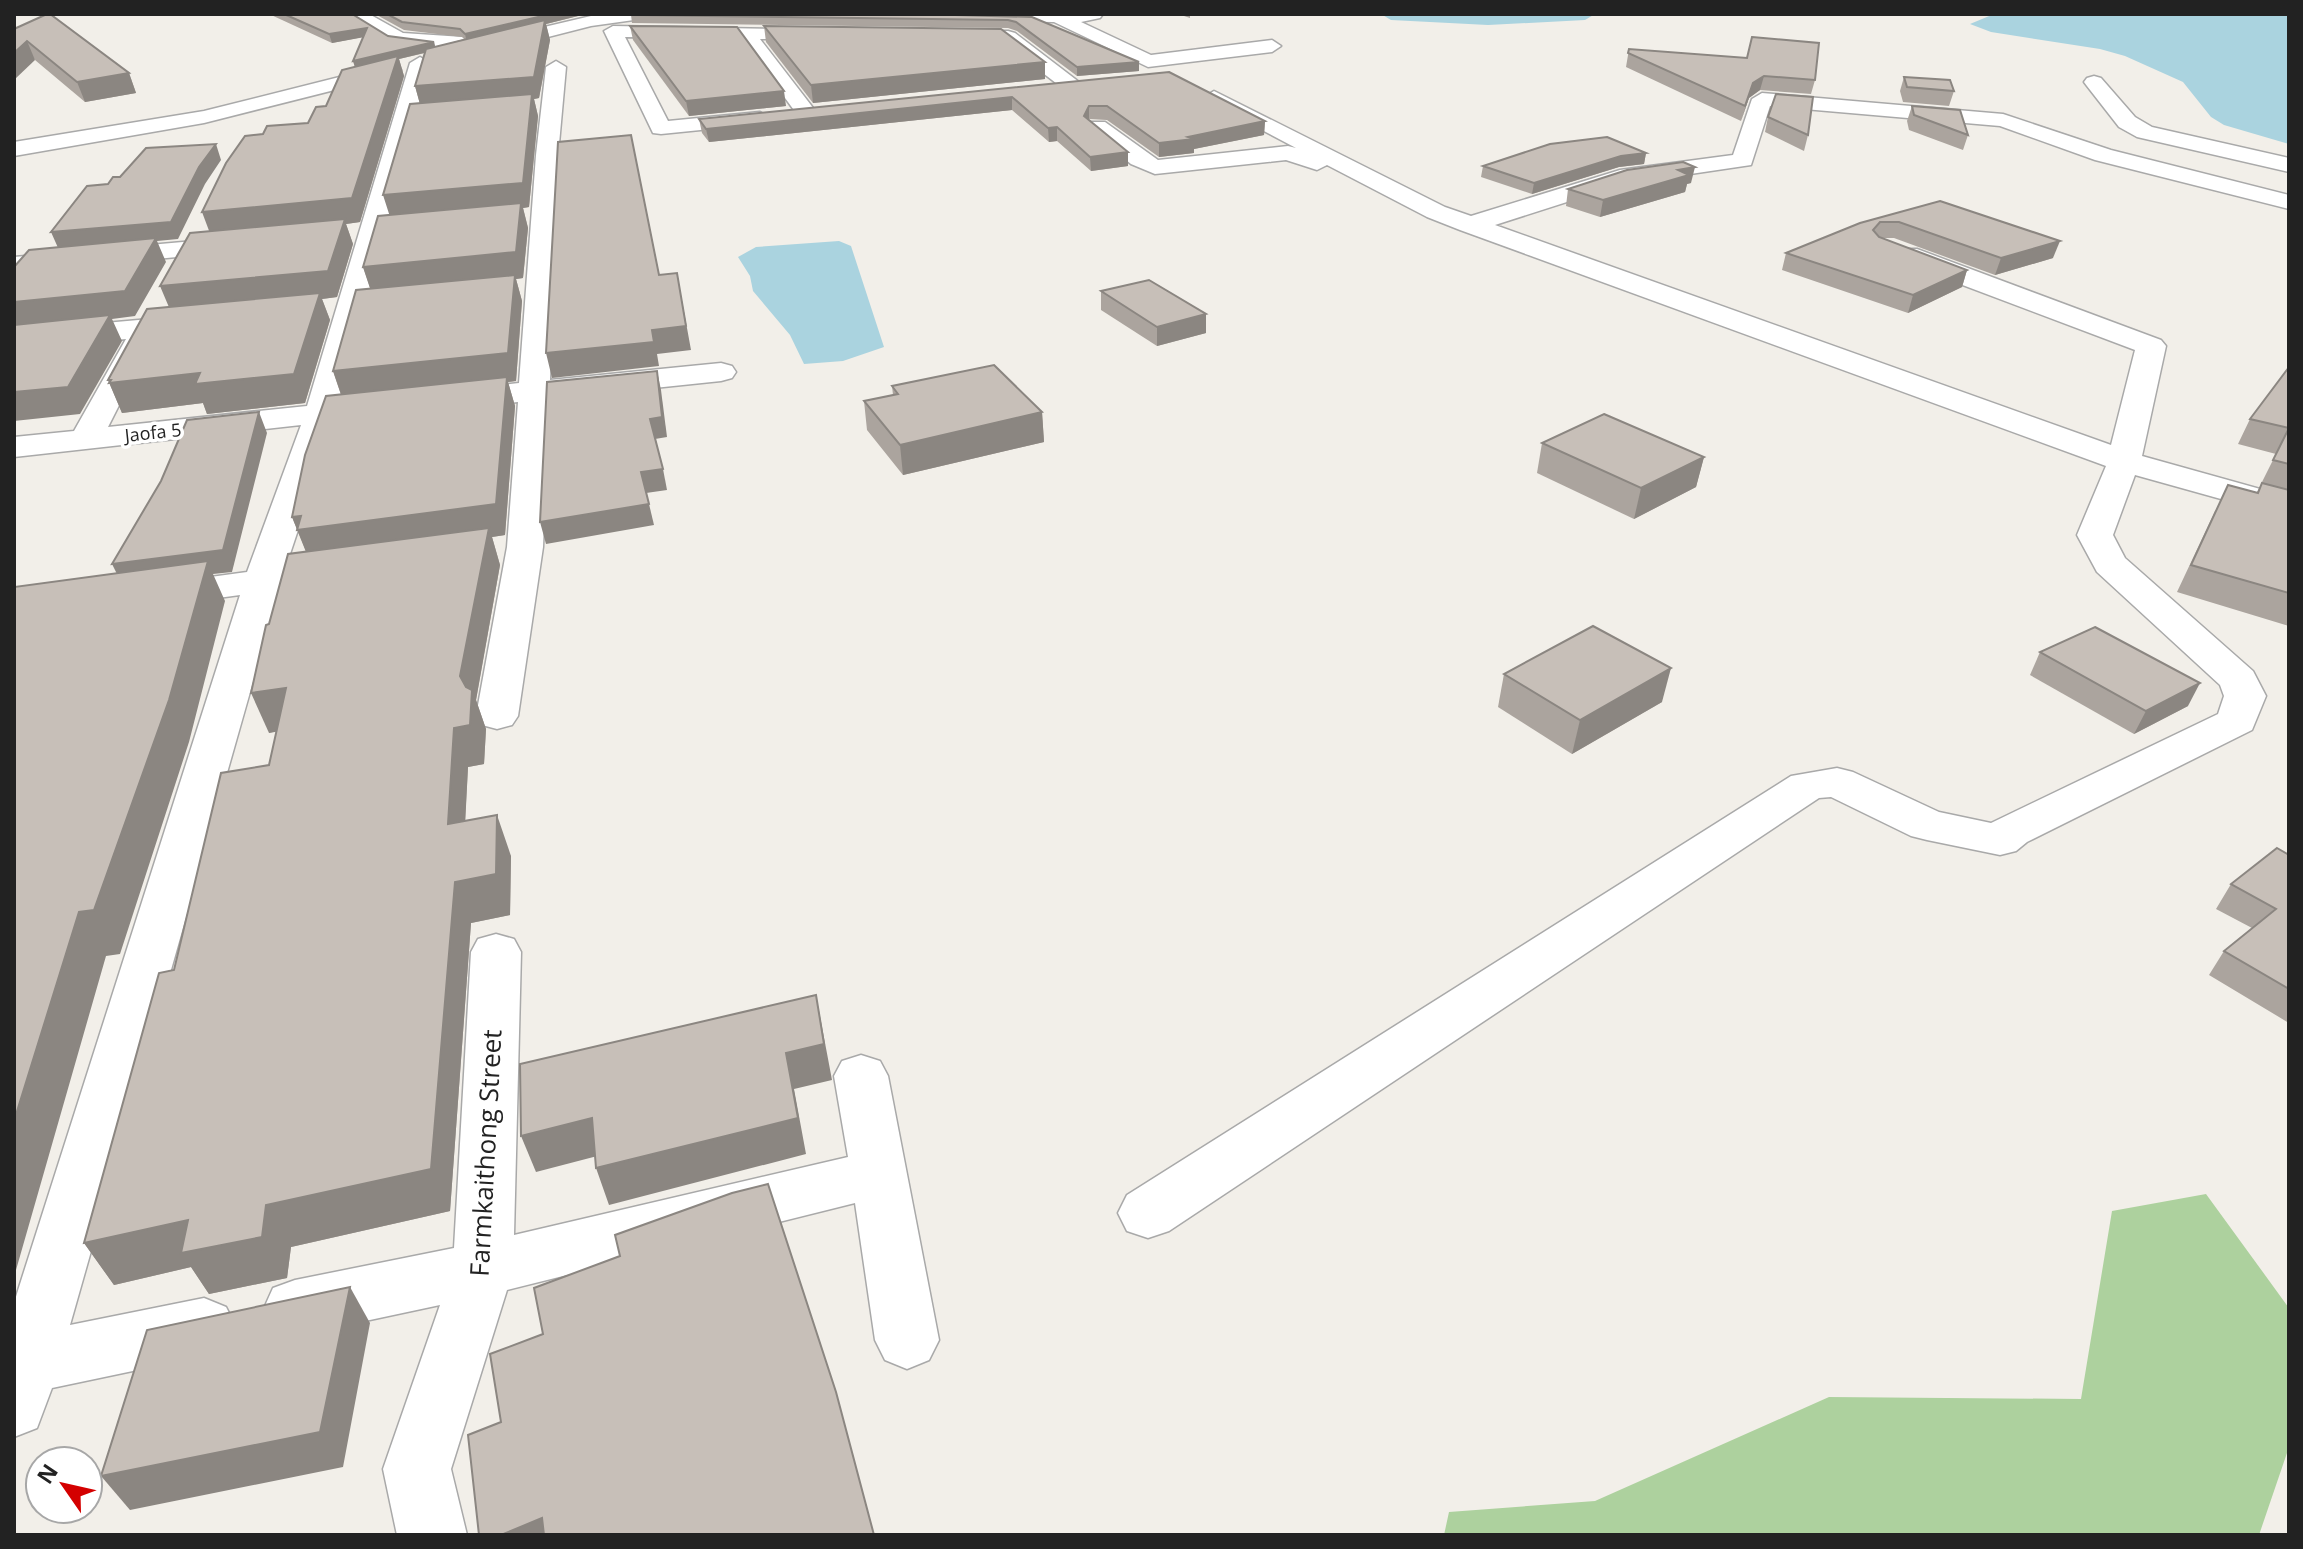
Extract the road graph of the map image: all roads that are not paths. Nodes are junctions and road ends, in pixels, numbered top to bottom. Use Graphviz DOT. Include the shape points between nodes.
graph roads {
  1 [pos="356,14"];
  2 [pos="820,14"];
  3 [pos="1094,14"];
  4 [pos="961,15"];
  5 [pos="1055,16"];
  6 [pos="746,33"];
  7 [pos="848,35"];
  8 [pos="979,36"];
  9 [pos="495,45"];
  10 [pos="1272,46"];
  11 [pos="420,63"];
  12 [pos="556,67"];
  13 [pos="1144,78"];
  14 [pos="2094,82"];
  15 [pos="1043,89"];
  16 [pos="1097,127"];
  17 [pos="14,149"];
  18 [pos="2289,165"];
  19 [pos="2289,177"];
  20 [pos="2222,186"];
  21 [pos="2289,202"];
  22 [pos="1436,212"];
  23 [pos="546,216"];
  24 [pos="514,219"];
  25 [pos="202,223"];
  26 [pos="1469,225"];
  27 [pos="265,243"];
  28 [pos="1884,246"];
  29 [pos="189,249"];
  30 [pos="14,265"];
  31 [pos="175,276"];
  32 [pos="541,288"];
  33 [pos="509,291"];
  34 [pos="160,302"];
  35 [pos="224,321"];
  36 [pos="146,329"];
  37 [pos="14,340"];
  38 [pos="721,372"];
  39 [pos="533,391"];
  40 [pos="427,402"];
  41 [pos="381,407"];
  42 [pos="321,413"];
  43 [pos="86,439"];
  44 [pos="14,447"];
  45 [pos="2124,461"];
  46 [pos="2289,508"];
  47 [pos="325,572"];
  48 [pos="263,580"];
  49 [pos="123,600"];
  50 [pos="497,716"];
  51 [pos="496,952"];
  52 [pos="861,1076"];
  53 [pos="880,1173"];
  54 [pos="1148,1213"];
  55 [pos="483,1269"];
  56 [pos="907,1340"];
  57 [pos="20,1385"];
  58 [pos="432,1535"];
  1 -- 9 [label="street" via="399,38"];
  2 -- 9 [label="street" via="632,15"];
  3 -- 5 [label="street"];
  4 -- 5 [label="street"];
  5 -- 10 [label="street" via="1148,61"];
  6 -- 6 [label="street" via="813,113 661,128 613,31"];
  6 -- 7 [label="street"];
  8 -- 15 [label="street" via="1008,37 1079,85"];
  9 -- 11 [label="street"];
  11 -- 17 [label="street" via="204,117"];
  11 -- 42 [label="street" via="419,117 372,233"];
  12 -- 23 [label="street" via="544,107"];
  13 -- 22 [label="street" via="1173,75"];
  14 -- 18 [label="street" via="2127,122 2145,132"];
  16 -- 22 [label="street" via="1155,167 1293,153 1400,207"];
  19 -- 20 [label="street"];
  20 -- 21 [label="street"];
  20 -- 26 [label="street" via="2103,155 2003,120 1762,99 1743,160 1620,177"];
  22 -- 26 [label="street"];
  23 -- 24 [label="street"];
  23 -- 32 [label="street"];
  25 -- 29 [label="street"];
  26 -- 45 [label="street"];
  27 -- 29 [label="street"];
  28 -- 45 [label="street" via="2151,346"];
  29 -- 30 [label="street"];
  29 -- 31 [label="street"];
  32 -- 33 [label="street"];
  32 -- 39 [label="street"];
  34 -- 36 [label="street"];
  35 -- 36 [label="street"];
  36 -- 37 [label="street"];
  36 -- 43 [label="street"];
  38 -- 39 [label="street"];
  39 -- 40 [label="street"];
  39 -- 50 [label="street" via="510,549"];
  41 -- 42 [label="street, Jaofa 5"];
  42 -- 43 [label="street, Jaofa 5"];
  42 -- 48 [label="street"];
  43 -- 44 [label="street, Jaofa 5"];
  45 -- 46 [label="street"];
  45 -- 54 [label="street" via="2095,535 2110,564 2239,680 2245,696 2237,721 2000,840 1927,825 1837,782 1807,786"];
  47 -- 48 [label="street"];
  48 -- 49 [label="street"];
  48 -- 57 [label="street"];
  51 -- 55 [label="street, Farmkaithong Street"];
  52 -- 53 [label="street"];
  53 -- 55 [label="street"];
  53 -- 56 [label="street"];
  55 -- 57 [label="street"];
  55 -- 58 [label="street, Farmkaithong Street" via="417,1469"];
}
